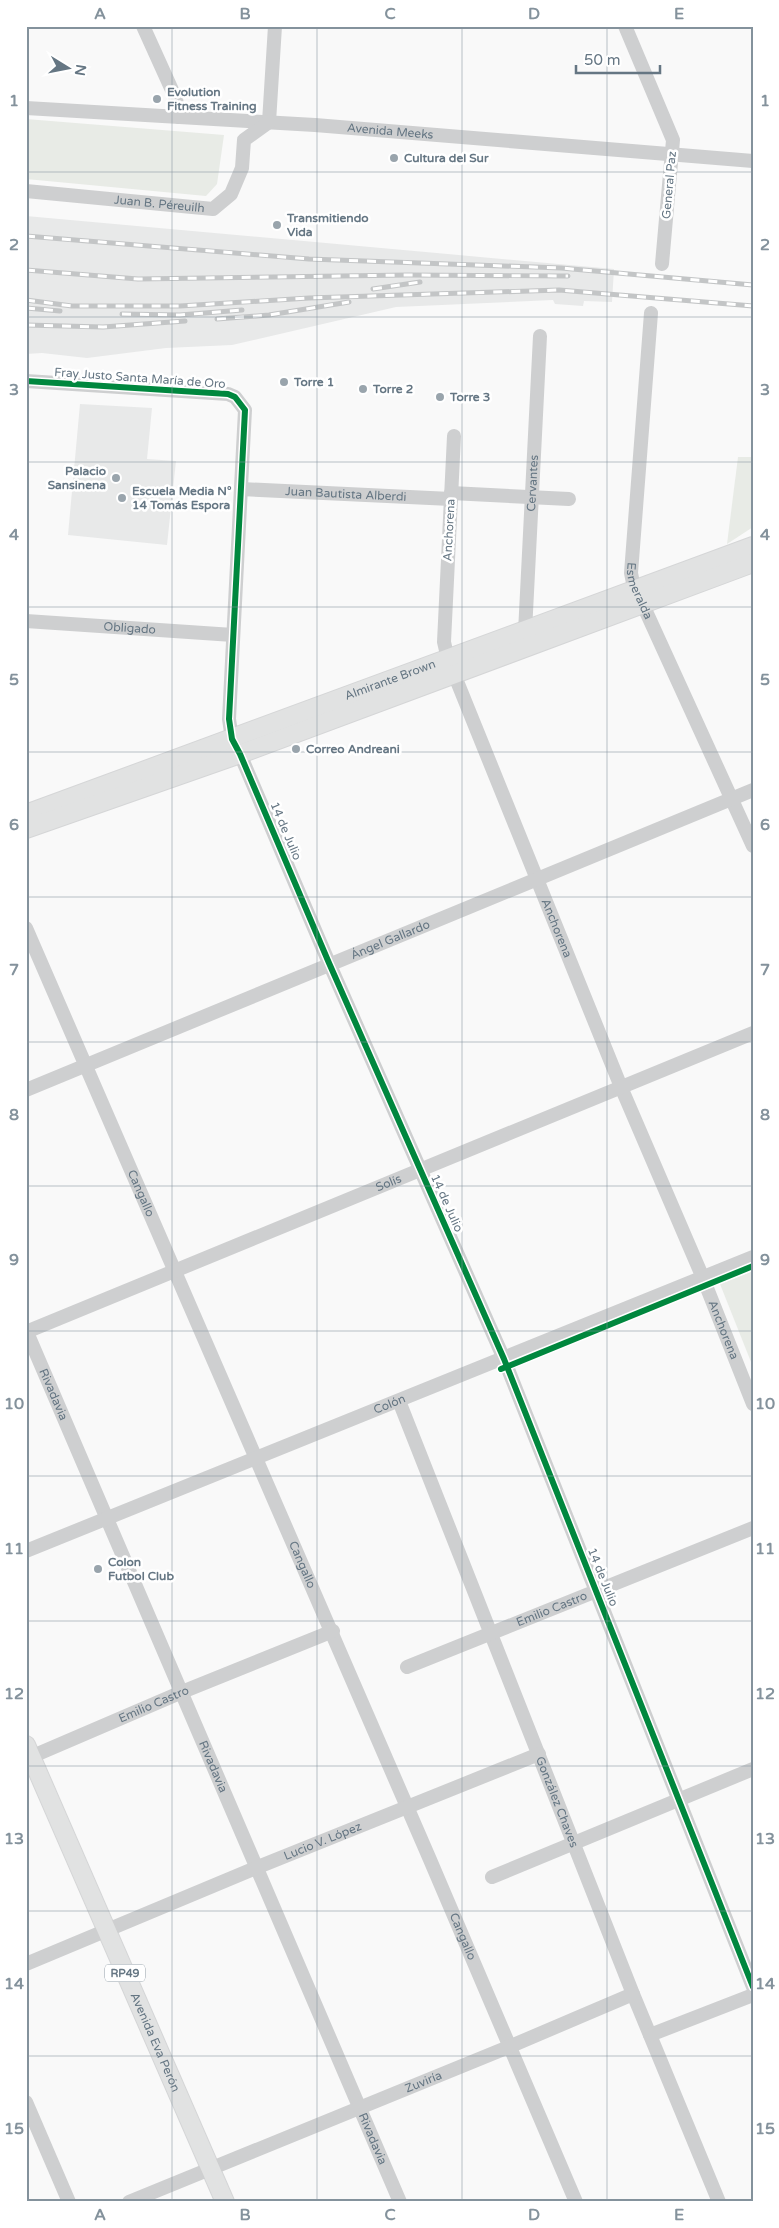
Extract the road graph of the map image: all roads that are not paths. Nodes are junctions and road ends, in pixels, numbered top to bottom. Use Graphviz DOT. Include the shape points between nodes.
graph roads {
  1 [pos="143,26"];
  2 [pos="275,26"];
  3 [pos="625,26"];
  4 [pos="26,108"];
  5 [pos="179,117"];
  6 [pos="269,122"];
  7 [pos="673,153"];
  8 [pos="753,161"];
  9 [pos="26,191"];
  10 [pos="662,264"];
  11 [pos="651,314"];
  12 [pos="540,336"];
  13 [pos="26,381"];
  14 [pos="246,410"];
  15 [pos="454,436"];
  16 [pos="241,489"];
  17 [pos="451,496"];
  18 [pos="532,497"];
  19 [pos="569,499"];
  20 [pos="753,546"];
  21 [pos="753,563"];
  22 [pos="638,596"];
  23 [pos="26,621"];
  24 [pos="525,632"];
  25 [pos="233,635"];
  26 [pos="451,666"];
  27 [pos="236,747"];
  28 [pos="753,790"];
  29 [pos="732,798"];
  30 [pos="26,814"];
  31 [pos="26,829"];
  32 [pos="753,846"];
  33 [pos="537,879"];
  34 [pos="26,928"];
  35 [pos="329,963"];
  36 [pos="753,1033"];
  37 [pos="86,1066"];
  38 [pos="621,1087"];
  39 [pos="26,1090"];
  40 [pos="420,1169"];
  41 [pos="753,1257"];
  42 [pos="174,1273"];
  43 [pos="703,1278"];
  44 [pos="26,1331"];
  45 [pos="504,1359"];
  46 [pos="399,1400"];
  47 [pos="753,1404"];
  48 [pos="256,1457"];
  49 [pos="105,1517"];
  50 [pos="753,1528"];
  51 [pos="26,1551"];
  52 [pos="596,1589"];
  53 [pos="333,1631"];
  54 [pos="490,1633"];
  55 [pos="408,1666"];
  56 [pos="182,1692"];
  57 [pos="28,1753"];
  58 [pos="539,1754"];
  59 [pos="753,1769"];
  60 [pos="678,1799"];
  61 [pos="408,1806"];
  62 [pos="574,1843"];
  63 [pos="258,1867"];
  64 [pos="492,1877"];
  65 [pos="106,1930"];
  66 [pos="26,1964"];
  67 [pos="753,1987"];
  68 [pos="633,1994"];
  69 [pos="753,1995"];
  70 [pos="650,2035"];
  71 [pos="511,2046"];
  72 [pos="26,2102"];
  73 [pos="359,2108"];
  74 [pos="210,2167"];
  75 [pos="69,2202"];
  76 [pos="128,2202"];
  77 [pos="224,2202"];
  78 [pos="400,2202"];
  79 [pos="576,2202"];
  80 [pos="719,2202"];
  1 -- 5 [label="street" via="176,99"];
  2 -- 6 [label="street"];
  3 -- 7 [label="street, General Paz" via="671,131"];
  4 -- 5 [label="street, Avenida Meeks"];
  5 -- 6 [label="street, Avenida Meeks"];
  6 -- 7 [label="street, Avenida Meeks"];
  6 -- 9 [label="street, Juan B. Péreuilh" via="244,140 242,168 231,194 213,208"];
  7 -- 8 [label="street, Avenida Meeks"];
  7 -- 10 [label="street, General Paz"];
  11 -- 22 [label="street, Esmeralda" via="631,573"];
  12 -- 18 [label="street, Cervantes"];
  13 -- 14 [label="street, Fray Justo Santa María de Oro" via="228,394"];
  14 -- 16 [label="street, 14 de Julio"];
  15 -- 17 [label="street, Anchorena"];
  16 -- 17 [label="street, Juan Bautista Alberdi"];
  16 -- 25 [label="street, 14 de Julio"];
  17 -- 18 [label="street, Juan Bautista Alberdi"];
  17 -- 26 [label="street, Anchorena" via="444,642"];
  18 -- 19 [label="street, Juan Bautista Alberdi"];
  18 -- 24 [label="street, Cervantes"];
  20 -- 22 [label="main road, Almirante Brown"];
  21 -- 22 [label="main road, Almirante Brown"];
  22 -- 24 [label="main road, Almirante Brown"];
  22 -- 26 [label="main road, Almirante Brown"];
  22 -- 29 [label="street, Esmeralda"];
  23 -- 25 [label="street, Obligado"];
  24 -- 26 [label="main road, Almirante Brown"];
  25 -- 27 [label="street, 14 de Julio" via="229,719"];
  26 -- 27 [label="main road, Almirante Brown"];
  26 -- 33 [label="street, Anchorena"];
  27 -- 30 [label="main road, Almirante Brown"];
  27 -- 31 [label="main road, Almirante Brown"];
  27 -- 35 [label="street, 14 de Julio"];
  28 -- 29 [label="street, Ángel Gallardo"];
  29 -- 32 [label="street, Esmeralda"];
  29 -- 33 [label="street, Ángel Gallardo"];
  33 -- 35 [label="street, Ángel Gallardo"];
  33 -- 38 [label="street, Anchorena"];
  34 -- 37 [label="street, Cangallo"];
  35 -- 37 [label="street, Ángel Gallardo"];
  35 -- 40 [label="street, 14 de Julio"];
  36 -- 38 [label="street, Solís"];
  37 -- 39 [label="street, Ángel Gallardo"];
  37 -- 42 [label="street, Cangallo"];
  38 -- 40 [label="street, Solís"];
  38 -- 43 [label="street, Anchorena"];
  40 -- 42 [label="street, Solís"];
  40 -- 45 [label="street, 14 de Julio"];
  41 -- 43 [label="street, Colón"];
  42 -- 44 [label="street, Solís"];
  42 -- 48 [label="street, Cangallo"];
  43 -- 45 [label="street, Colón"];
  43 -- 47 [label="street, Anchorena"];
  44 -- 49 [label="street, Rivadavia"];
  45 -- 46 [label="street, Colón"];
  45 -- 52 [label="street, 14 de Julio"];
  46 -- 48 [label="street, Colón"];
  46 -- 54 [label="street, González Chaves"];
  48 -- 49 [label="street, Colón"];
  48 -- 53 [label="street, Cangallo"];
  49 -- 51 [label="street, Colón"];
  49 -- 56 [label="street, Rivadavia"];
  50 -- 52 [label="street, Emilio Castro"];
  52 -- 54 [label="street, Emilio Castro"];
  52 -- 60 [label="street, 14 de Julio"];
  53 -- 56 [label="street, Emilio Castro"];
  53 -- 61 [label="street, Cangallo"];
  54 -- 55 [label="street, Emilio Castro"];
  54 -- 58 [label="street, González Chaves"];
  56 -- 57 [label="street, Emilio Castro"];
  56 -- 63 [label="street, Rivadavia"];
  57 -- 65 [label="main road, Avenida Eva Perón / RP49"];
  58 -- 61 [label="street, Lucio V. López"];
  58 -- 62 [label="street, González Chaves"];
  59 -- 60 [label="street"];
  60 -- 62 [label="street"];
  60 -- 67 [label="street, 14 de Julio"];
  61 -- 63 [label="street, Lucio V. López"];
  61 -- 71 [label="street, Cangallo"];
  62 -- 64 [label="street"];
  62 -- 68 [label="street, González Chaves"];
  63 -- 65 [label="street, Lucio V. López"];
  63 -- 73 [label="street, Rivadavia"];
  65 -- 66 [label="street, Lucio V. López"];
  65 -- 74 [label="main road, Avenida Eva Perón / RP49"];
  68 -- 70 [label="street, González Chaves"];
  68 -- 71 [label="street, Zuviría"];
  69 -- 70 [label="street"];
  70 -- 80 [label="street, González Chaves"];
  71 -- 73 [label="street, Zuviría"];
  71 -- 79 [label="street, Cangallo"];
  72 -- 75 [label="street"];
  73 -- 74 [label="street, Zuviría"];
  73 -- 78 [label="street, Rivadavia"];
  74 -- 76 [label="street, Zuviría"];
  74 -- 77 [label="main road, Avenida Eva Perón / RP49"];
}
